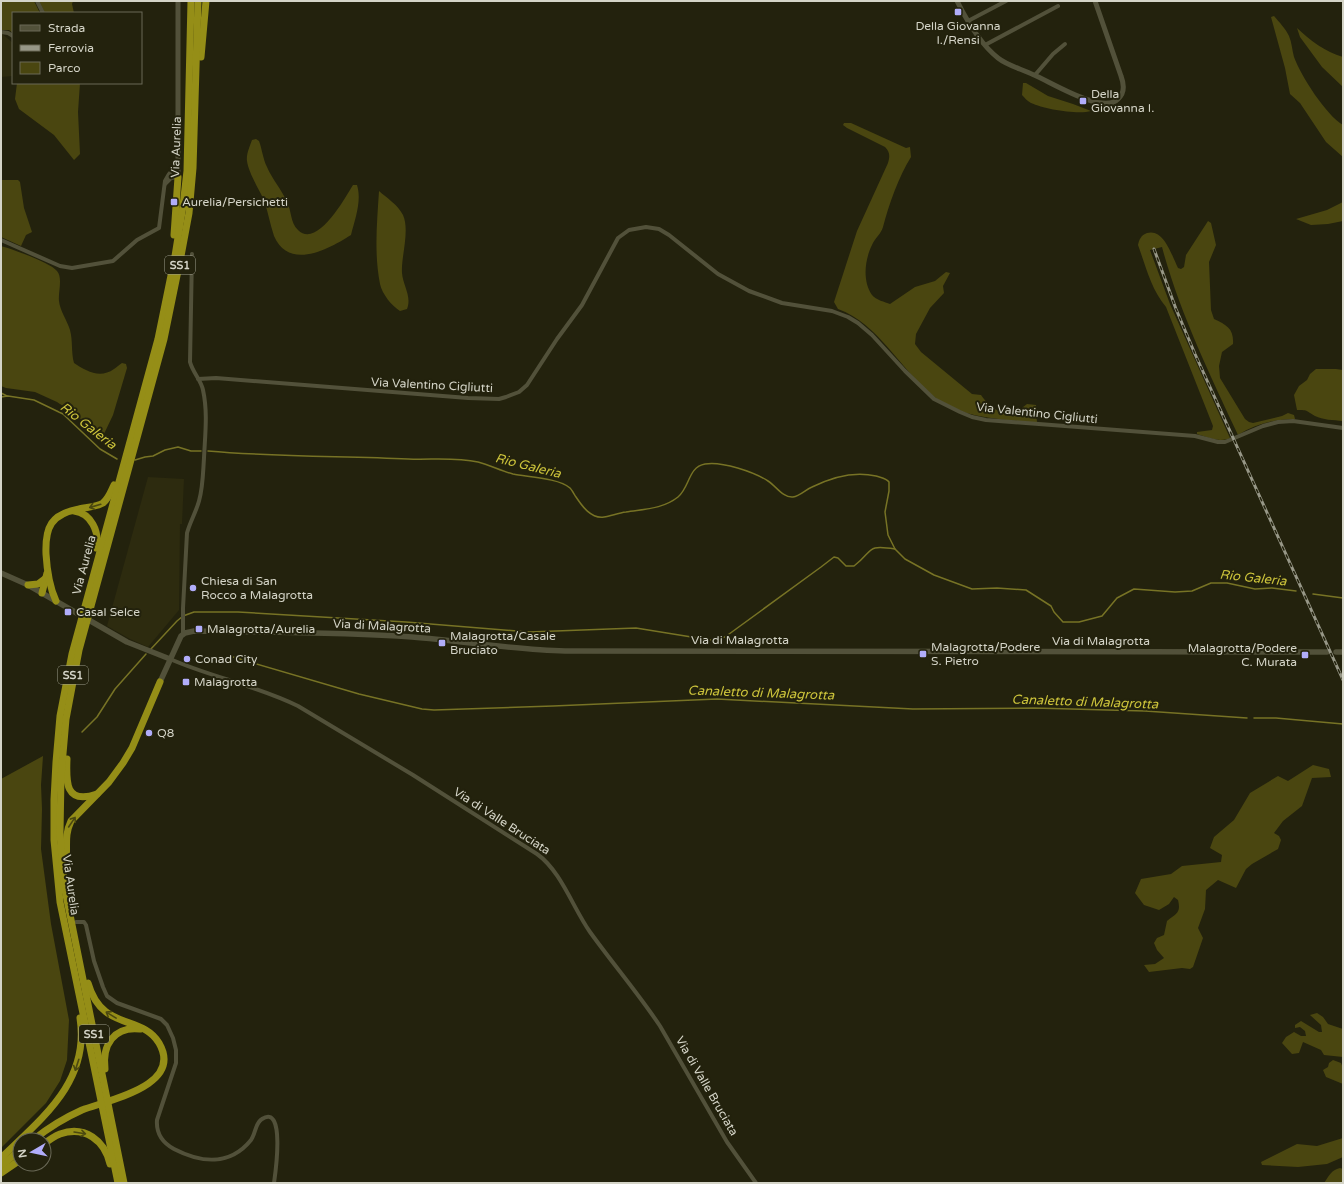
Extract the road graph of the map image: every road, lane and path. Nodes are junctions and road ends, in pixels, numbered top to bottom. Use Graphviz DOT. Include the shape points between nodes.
graph roads {
  1 [pos="37,1"];
  2 [pos="178,1"];
  3 [pos="191,1"];
  4 [pos="198,1"];
  5 [pos="206,1"];
  6 [pos="957,1"];
  7 [pos="1006,1"];
  8 [pos="1095,1"];
  9 [pos="1058,6"];
  10 [pos="42,12"];
  11 [pos="968,21"];
  12 [pos="1,32"];
  13 [pos="12,35"];
  14 [pos="1065,44"];
  15 [pos="985,45"];
  16 [pos="1035,75"];
  17 [pos="195,89"];
  18 [pos="178,164"];
  19 [pos="178,177"];
  20 [pos="165,184"];
  21 [pos="1,240"];
  22 [pos="192,254"];
  23 [pos="169,287"];
  24 [pos="198,379"];
  25 [pos="1343,428"];
  26 [pos="134,437"];
  27 [pos="124,465"];
  28 [pos="71,511"];
  29 [pos="1,573"];
  30 [pos="47,577"];
  31 [pos="28,585"];
  32 [pos="42,593"];
  33 [pos="56,601"];
  34 [pos="88,603"];
  35 [pos="80,631"];
  36 [pos="183,634"];
  37 [pos="1327,652"];
  38 [pos="1336,652"];
  39 [pos="1343,652"];
  40 [pos="170,659"];
  41 [pos="160,682"];
  42 [pos="66,719"];
  43 [pos="99,793"];
  44 [pos="62,873"];
  45 [pos="64,885"];
  46 [pos="60,902"];
  47 [pos="76,922"];
  48 [pos="146,1031"];
  49 [pos="44,1132"];
  50 [pos="52,1139"];
  51 [pos="12,1157"];
  52 [pos="1,1158"];
  53 [pos="12,1165"];
  54 [pos="1,1166"];
  55 [pos="1,1173"];
  56 [pos="114,1183"];
  57 [pos="118,1183"];
  58 [pos="124,1183"];
  59 [pos="128,1183"];
  60 [pos="274,1183"];
  61 [pos="756,1183"];
  1 -- 10 [label="street"];
  2 -- 18 [label="street, Via Aurelia"];
  3 -- 23 [label="highway, Via Aurelia / SS1" via="186,180"];
  4 -- 17 [label="highway, Via Aurelia / SS1"];
  5 -- 17 [label="highway" via="200,71"];
  6 -- 11 [label="street"];
  7 -- 11 [label="street"];
  8 -- 16 [label="street" via="1122,78 1123,89 1120,98 1112,103 1101,103 1066,91"];
  9 -- 15 [label="street"];
  11 -- 15 [label="street"];
  12 -- 13 [label="street"];
  14 -- 16 [label="street"];
  15 -- 16 [label="street" via="1003,62"];
  17 -- 26 [label="highway, Via Aurelia / SS1" via="191,189 182,250 166,333"];
  18 -- 19 [label="street, Via Aurelia"];
  18 -- 20 [label="street"];
  19 -- 20 [label="street" via="171,178"];
  19 -- 23 [label="highway"];
  20 -- 21 [label="street" via="159,228 137,240 111,261 67,268"];
  22 -- 24 [label="street" via="190,362"];
  23 -- 26 [label="highway, Via Aurelia / SS1"];
  24 -- 25 [label="street, Via Valentino Cigliutti" via="216,378 468,398 499,399 510,396 523,390 531,382 557,339 582,305 614,243 632,229 648,227 659,229 669,235 718,274 749,291 782,303 832,311 858,322 934,399 972,417 994,421 1195,436 1218,442 1278,422 1293,421"];
  24 -- 36 [label="street" via="205,402 205,439 199,502 187,533 182,608"];
  26 -- 27 [label="highway, Via Aurelia / SS1"];
  26 -- 34 [label="highway, Via Aurelia / SS1" via="127,475"];
  27 -- 28 [label="highway, one-way" via="111,492 103,502"];
  27 -- 34 [label="highway, Via Aurelia / SS1"];
  28 -- 30 [label="highway" via="58,516 48,528"];
  28 -- 34 [label="highway" via="82,512 88,517 95,527 97,537 97,548 86,587"];
  29 -- 31 [label="main road"];
  30 -- 31 [label="highway" via="38,584"];
  30 -- 32 [label="highway" via="46,589"];
  30 -- 33 [label="highway"];
  31 -- 32 [label="main road"];
  32 -- 33 [label="main road"];
  33 -- 40 [label="main road" via="127,642"];
  34 -- 35 [label="highway, Via Aurelia / SS1"];
  35 -- 42 [label="highway, Via Aurelia / SS1"];
  35 -- 46 [label="highway, Via Aurelia / SS1" via="63,697 56,762 53,807"];
  36 -- 37 [label="main road, Via di Malagrotta" via="194,631 360,634 565,651"];
  36 -- 40 [label="main road"];
  38 -- 39 [label="main road"];
  40 -- 41 [label="main road"];
  40 -- 61 [label="street, Via di Valle Bruciata" via="298,706 413,775 545,861 555,873 590,932 660,1026 727,1142"];
  41 -- 43 [label="highway" via="132,748"];
  42 -- 43 [label="highway" via="68,787 80,797"];
  42 -- 44 [label="highway, Via Aurelia / SS1" via="60,802"];
  44 -- 43 [label="highway, one-way" via="66,862 67,829 76,815"];
  44 -- 45 [label="highway, Via Aurelia / SS1"];
  45 -- 47 [label="highway" via="70,892"];
  45 -- 58 [label="highway, Via Aurelia / SS1"];
  46 -- 52 [label="highway, one-way" via="82,1034 80,1055 74,1073 60,1097 37,1124"];
  46 -- 57 [label="highway, Via Aurelia / SS1"];
  48 -- 47 [label="highway, one-way" via="111,1016 96,1002 87,980"];
  47 -- 60 [label="street" via="86,924 94,960 108,997 117,1003 161,1019 173,1038 176,1050 175,1067 157,1120 160,1137 171,1147 190,1156 208,1161 219,1160 237,1152 251,1139 260,1120 265,1117 271,1118 278,1134"];
  48 -- 49 [label="highway" via="156,1038 163,1056 158,1075 149,1084 83,1110"];
  48 -- 59 [label="highway" via="136,1029 117,1033 104,1054"];
  50 -- 56 [label="highway, one-way" via="65,1133 78,1132 98,1141 105,1150"];
  51 -- 54 [label="highway"];
  53 -- 55 [label="highway"];
}
